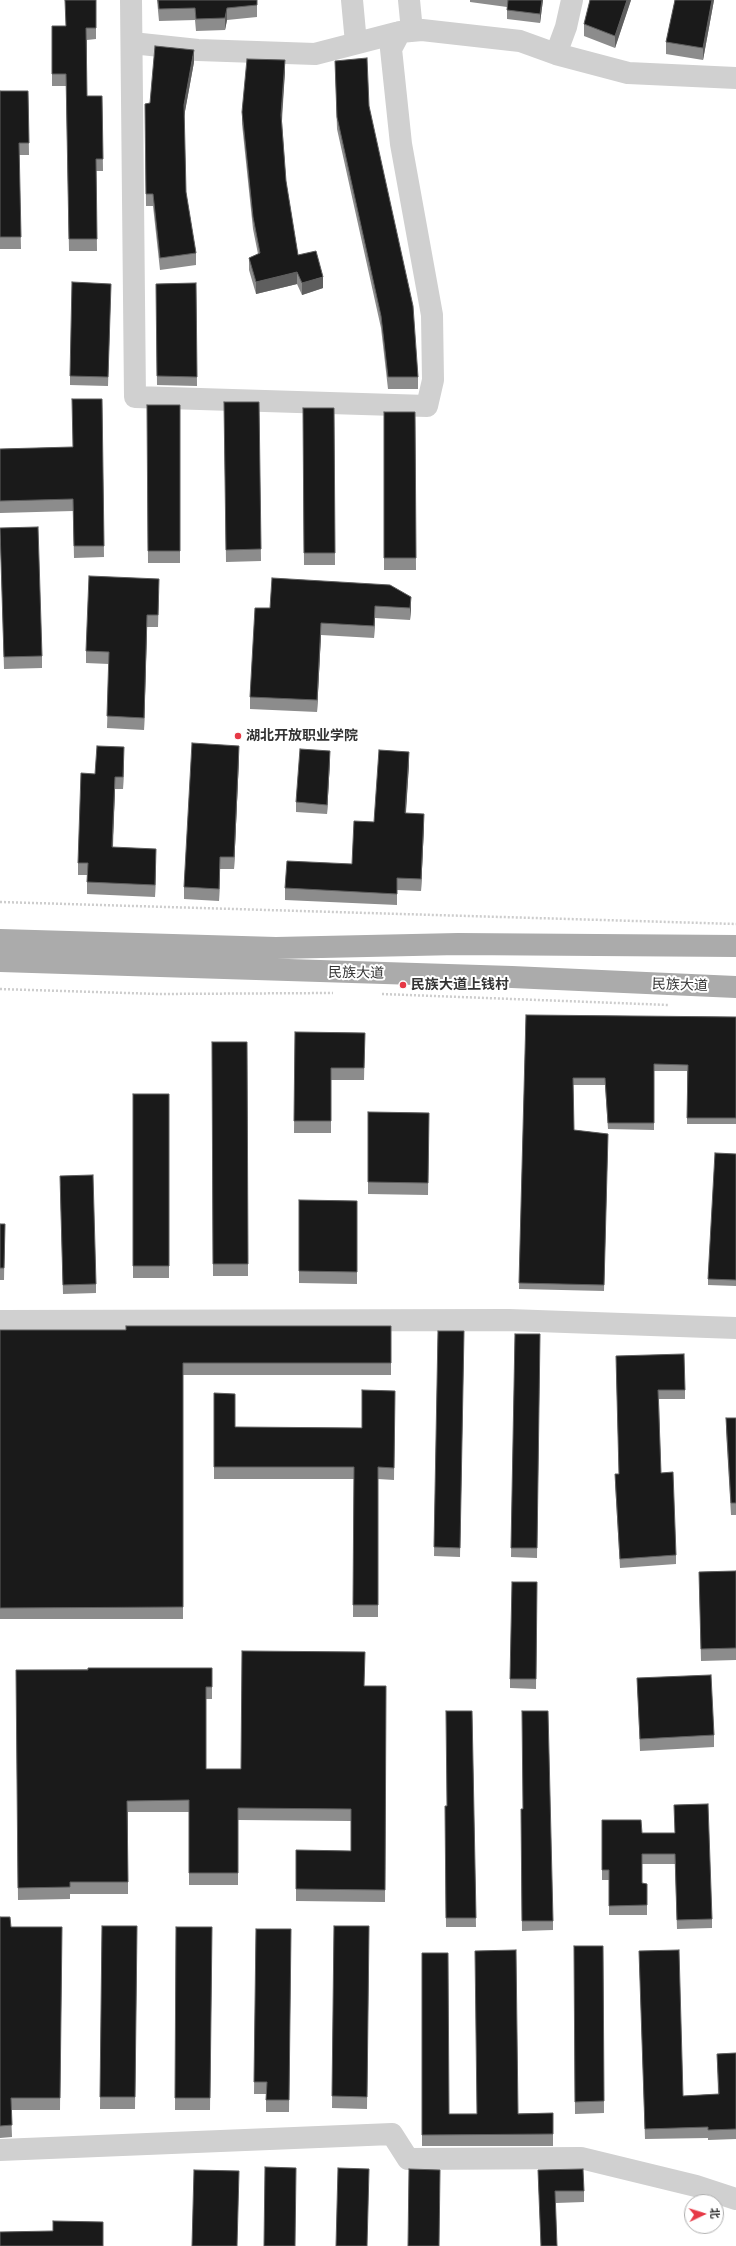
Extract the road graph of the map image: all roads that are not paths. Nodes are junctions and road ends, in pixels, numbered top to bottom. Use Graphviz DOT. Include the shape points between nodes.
graph roads {
  1 [pos="131,0"];
  2 [pos="352,0"];
  3 [pos="409,0"];
  4 [pos="572,0"];
  5 [pos="406,32"];
  6 [pos="132,43"];
  7 [pos="356,43"];
  8 [pos="556,54"];
  9 [pos="736,78"];
  10 [pos="0,940"];
  11 [pos="736,946"];
  12 [pos="0,961"];
  13 [pos="736,987"];
  14 [pos="0,1321"];
  15 [pos="736,1328"];
  16 [pos="0,2150"];
  17 [pos="736,2199"];
  1 -- 6 [label="street"];
  2 -- 7 [label="street"];
  3 -- 5 [label="street"];
  4 -- 8 [label="street"];
  5 -- 6 [label="street" via="391,49 401,144 432,315 433,380 427,406 135,397"];
  5 -- 7 [label="street"];
  5 -- 8 [label="street" via="422,30 520,41"];
  6 -- 7 [label="street" via="198,50 314,54"];
  8 -- 9 [label="street" via="628,73"];
  10 -- 11 [label="main road, 民族大道" via="276,948 458,944"];
  12 -- 13 [label="main road, 民族大道" via="512,977"];
  14 -- 15 [label="street" via="509,1320"];
  16 -- 17 [label="street" via="392,2134 408,2159 581,2158 696,2186"];
}
